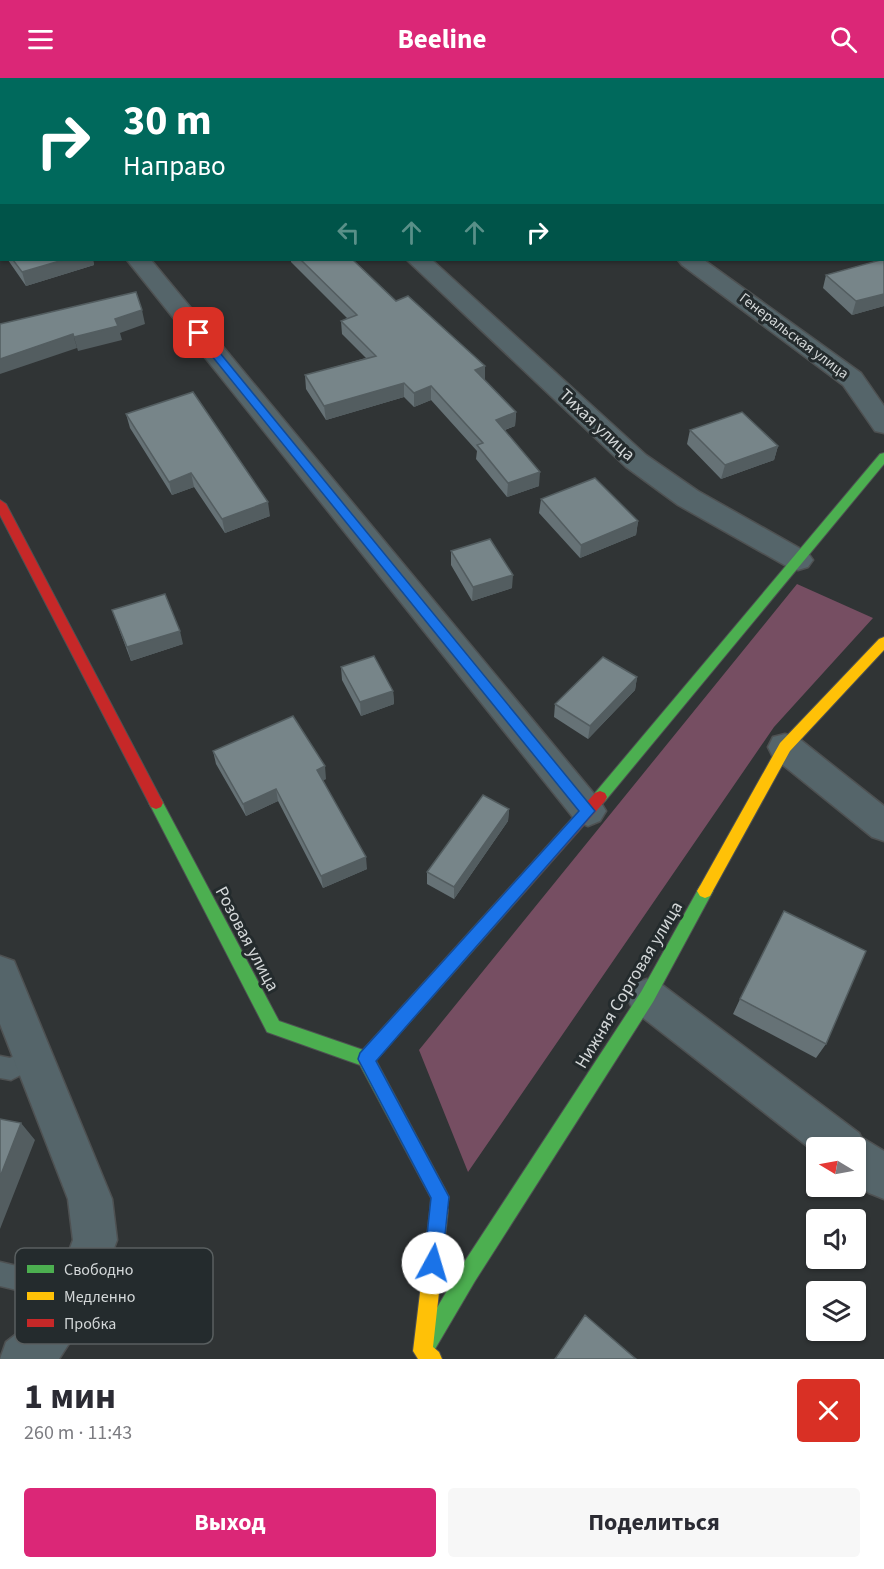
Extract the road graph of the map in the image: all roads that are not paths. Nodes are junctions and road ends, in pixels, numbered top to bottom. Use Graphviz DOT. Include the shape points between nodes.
graph roads {
  1 [pos="140,261"];
  2 [pos="420,261"];
  3 [pos="691,261"];
  4 [pos="884,425"];
  5 [pos="884,457"];
  6 [pos="0,504"];
  7 [pos="798,560"];
  8 [pos="884,642"];
  9 [pos="785,747"];
  10 [pos="588,811"];
  11 [pos="884,826"];
  12 [pos="0,974"];
  13 [pos="647,997"];
  14 [pos="366,1059"];
  15 [pos="17,1062"];
  16 [pos="830,1137"];
  17 [pos="866,1164"];
  18 [pos="884,1178"];
  19 [pos="92,1248"];
  20 [pos="0,1274"];
  21 [pos="15,1278"];
  22 [pos="40,1344"];
  23 [pos="424,1356"];
  24 [pos="23,1359"];
  1 -- 10 [label="street"];
  2 -- 7 [label="street, Тихая улица" via="636,461 688,498"];
  3 -- 4 [label="street, Генеральская улица" via="852,379"];
  5 -- 7 [label="street"];
  6 -- 14 [label="street, Розовая улица" via="273,1027"];
  7 -- 10 [label="street"];
  8 -- 9 [label="street, Нижняя Сорговая улица"];
  9 -- 11 [label="street"];
  9 -- 13 [label="street, Нижняя Сорговая улица"];
  10 -- 14 [label="street"];
  12 -- 15 [label="street"];
  13 -- 16 [label="street"];
  13 -- 23 [label="street, Нижняя Сорговая улица" via="468,1274"];
  14 -- 23 [label="street" via="440,1197"];
  15 -- 19 [label="street" via="90,1199 95,1240"];
  17 -- 18 [label="street"];
  20 -- 21 [label="lane"];
  22 -- 24 [label="street"];
}
